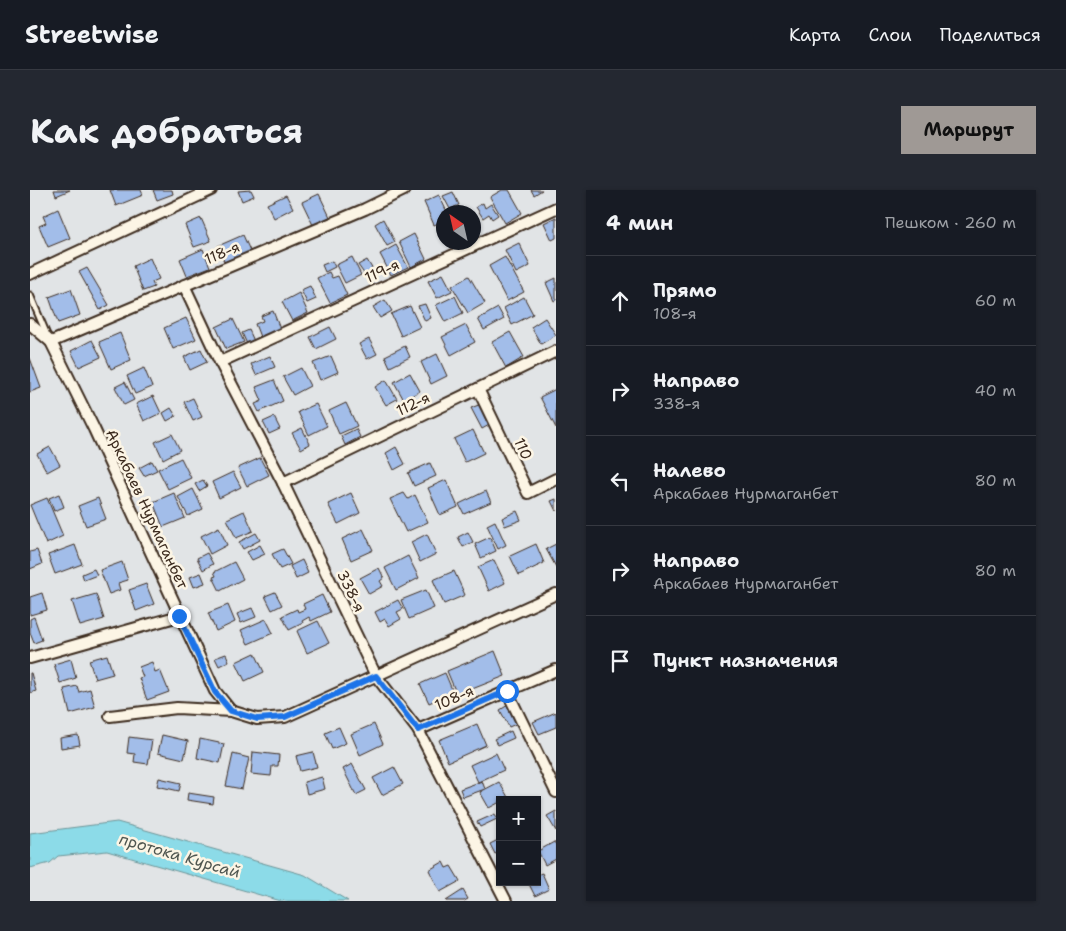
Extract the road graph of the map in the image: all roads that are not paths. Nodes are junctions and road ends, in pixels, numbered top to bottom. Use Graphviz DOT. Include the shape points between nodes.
graph roads {
  1 [pos="211,190"];
  2 [pos="404,190"];
  3 [pos="556,208"];
  4 [pos="30,274"];
  5 [pos="184,285"];
  6 [pos="30,295"];
  7 [pos="30,324"];
  8 [pos="51,342"];
  9 [pos="556,351"];
  10 [pos="220,362"];
  11 [pos="478,389"];
  12 [pos="556,479"];
  13 [pos="283,483"];
  14 [pos="556,594"];
  15 [pos="179,616"];
  16 [pos="30,658"];
  17 [pos="556,670"];
  18 [pos="376,676"];
  19 [pos="507,691"];
  20 [pos="231,711"];
  21 [pos="110,716"];
  22 [pos="418,730"];
  23 [pos="556,792"];
  24 [pos="506,901"];
  1 -- 4 [label="street"];
  2 -- 5 [label="street, 118-я"];
  3 -- 10 [label="street, 119-я"];
  5 -- 8 [label="street, 118-я"];
  5 -- 10 [label="street, 338-я"];
  6 -- 8 [label="lane"];
  7 -- 8 [label="street, Аркабаев Нурмаганбет"];
  8 -- 15 [label="street, Аркабаев Нурмаганбет"];
  9 -- 11 [label="street, 112-я"];
  10 -- 13 [label="street, 338-я"];
  11 -- 12 [label="street, 110" via="528,493"];
  11 -- 13 [label="street, 112-я"];
  13 -- 18 [label="street, 338-я"];
  14 -- 18 [label="street"];
  15 -- 16 [label="street"];
  15 -- 20 [label="street, Аркабаев Нурмаганбет" via="215,692"];
  17 -- 19 [label="street, 108-я"];
  18 -- 20 [label="street" via="285,717 257,719"];
  18 -- 22 [label="street, 338-я"];
  19 -- 22 [label="street, 108-я"];
  19 -- 23 [label="street"];
  20 -- 21 [label="street" via="177,708"];
  22 -- 24 [label="street, 338-я"];
}
